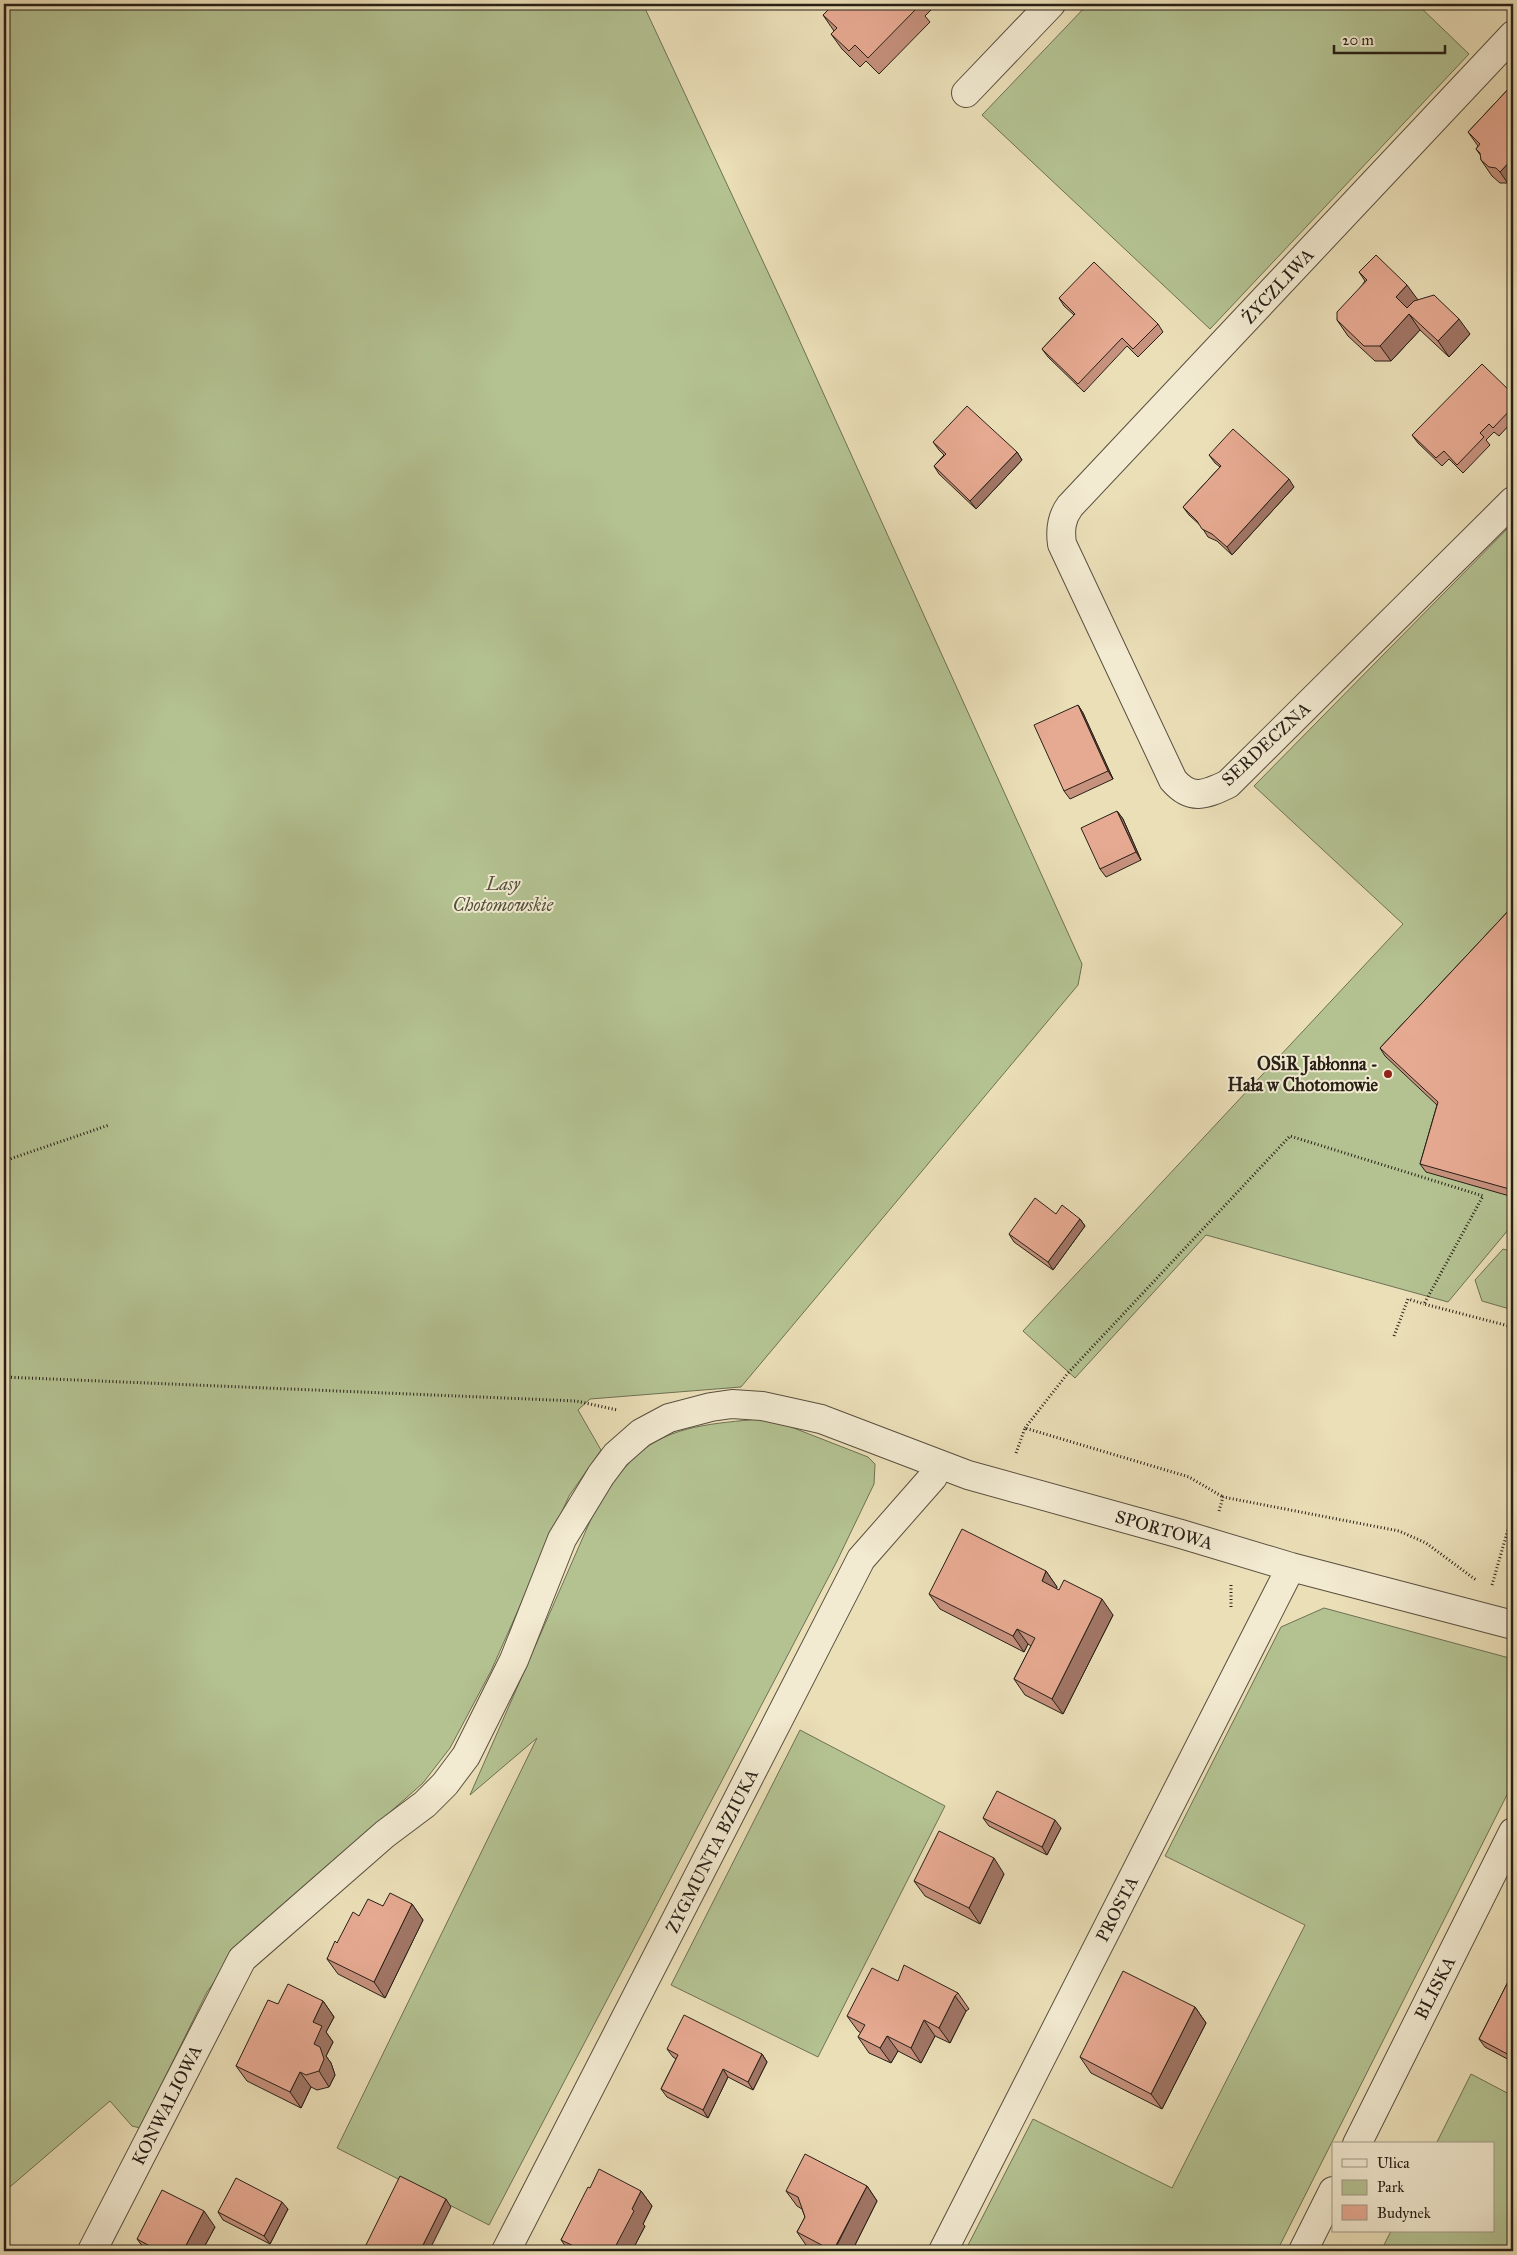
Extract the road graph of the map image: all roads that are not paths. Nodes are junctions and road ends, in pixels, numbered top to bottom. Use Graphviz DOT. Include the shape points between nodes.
graph roads {
  1 [pos="1051,4"];
  2 [pos="1513,35"];
  3 [pos="966,93"];
  4 [pos="1513,501"];
  5 [pos="1062,544"];
  6 [pos="938,1465"];
  7 [pos="1291,1567"];
  8 [pos="1513,1624"];
  9 [pos="1513,1832"];
  10 [pos="242,1959"];
  11 [pos="1358,2142"];
  12 [pos="1332,2193"];
  13 [pos="92,2251"];
  14 [pos="506,2251"];
  15 [pos="943,2251"];
  16 [pos="1303,2251"];
  1 -- 3 [label="street"];
  2 -- 5 [label="street, ŻYCZLIWA" via="1070,506 1064,517"];
  4 -- 5 [label="street, SERDECZNA" via="1228,784 1198,795 1186,792 1173,780"];
  6 -- 7 [label="street, SPORTOWA"];
  6 -- 10 [label="street, SPORTOWA" via="820,1419 762,1406 732,1404 711,1407 683,1414 641,1433 616,1455 601,1474 562,1539 514,1660 466,1756 445,1784"];
  6 -- 14 [label="street, ZYGMUNTA BZIUKA" via="933,1477 861,1560"];
  7 -- 8 [label="street, SPORTOWA"];
  7 -- 15 [label="street, PROSTA"];
  9 -- 11 [label="street, BLISKA"];
  10 -- 13 [label="street, KONWALIOWA"];
  12 -- 16 [label="street"];
}
